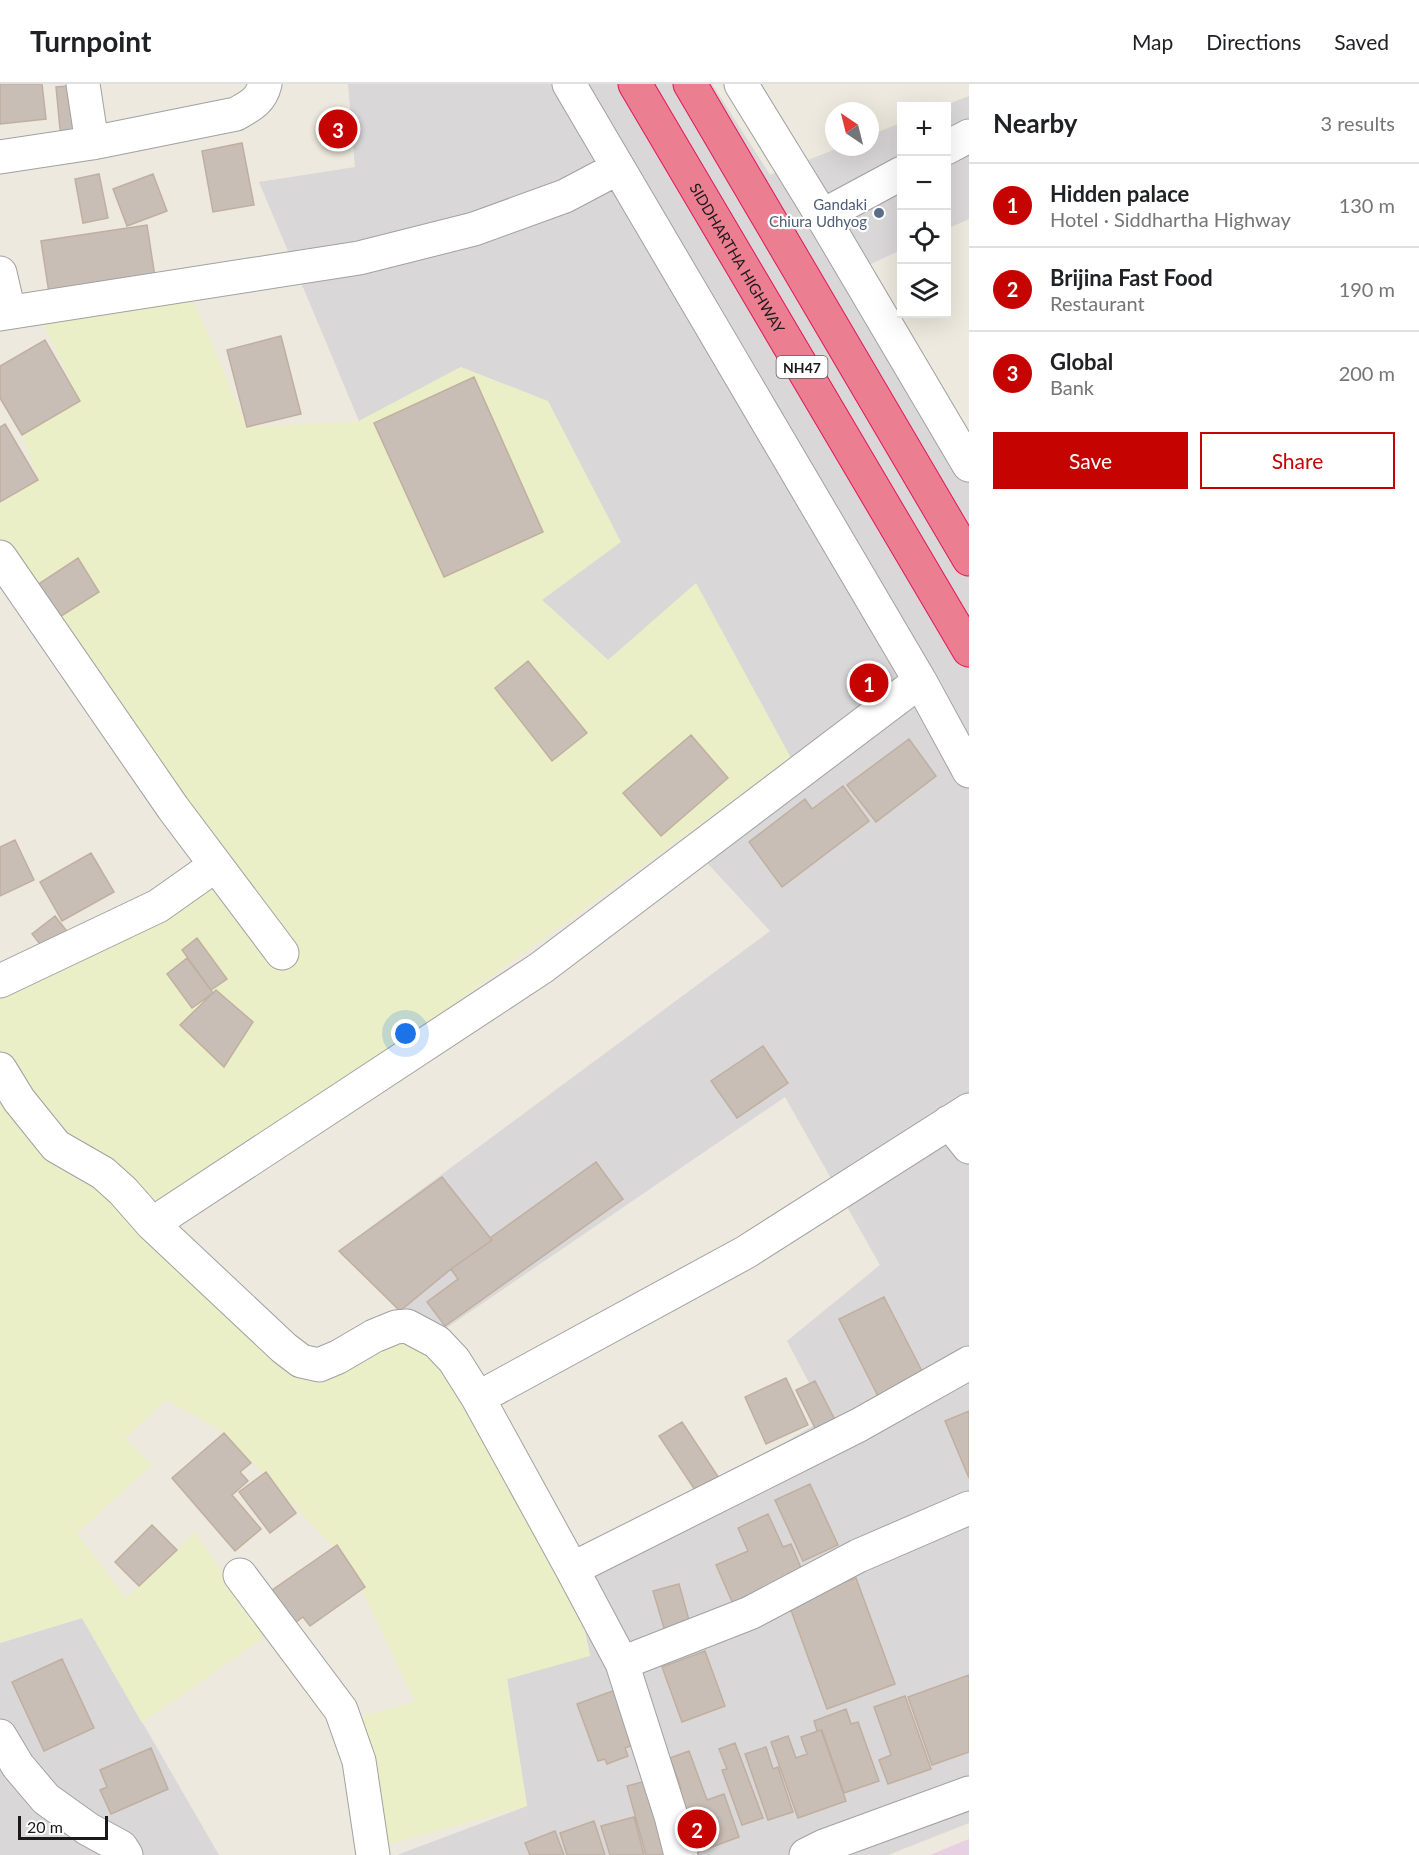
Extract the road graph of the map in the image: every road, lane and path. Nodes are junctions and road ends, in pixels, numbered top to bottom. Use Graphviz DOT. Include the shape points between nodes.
graph roads {
  1 [pos="83,84"];
  2 [pos="265,84"];
  3 [pos="569,84"];
  4 [pos="635,84"];
  5 [pos="690,84"];
  6 [pos="741,84"];
  7 [pos="969,136"];
  8 [pos="92,143"];
  9 [pos="951,145"];
  10 [pos="0,157"];
  11 [pos="618,168"];
  12 [pos="897,176"];
  13 [pos="822,216"];
  14 [pos="0,273"];
  15 [pos="4,313"];
  16 [pos="969,465"];
  17 [pos="0,557"];
  18 [pos="969,559"];
  19 [pos="969,650"];
  20 [pos="920,681"];
  21 [pos="969,771"];
  22 [pos="216,865"];
  23 [pos="282,953"];
  24 [pos="0,981"];
  25 [pos="0,1069"];
  26 [pos="959,1116"];
  27 [pos="969,1147"];
  28 [pos="152,1224"];
  29 [pos="969,1363"];
  30 [pos="478,1398"];
  31 [pos="969,1508"];
  32 [pos="572,1569"];
  33 [pos="240,1575"];
  34 [pos="622,1663"];
  35 [pos="0,1736"];
  36 [pos="969,1793"];
  37 [pos="126,1855"];
  38 [pos="372,1855"];
  39 [pos="681,1855"];
  40 [pos="806,1855"];
  1 -- 8 [label="street"];
  2 -- 8 [label="street" via="255,104 236,114"];
  3 -- 11 [label="street"];
  4 -- 19 [label="highway, SIDDHARTHA HIGHWAY / NH47"];
  5 -- 18 [label="highway, NH47"];
  6 -- 13 [label="street"];
  7 -- 9 [label="street"];
  8 -- 10 [label="street"];
  11 -- 15 [label="street" via="565,196 474,229 359,258"];
  11 -- 20 [label="street"];
  12 -- 13 [label="street"];
  13 -- 16 [label="street"];
  14 -- 15 [label="street"];
  17 -- 22 [label="street"];
  20 -- 21 [label="street"];
  20 -- 28 [label="street" via="542,968"];
  22 -- 23 [label="street"];
  22 -- 24 [label="street" via="158,906"];
  25 -- 28 [label="street" via="56,1146 103,1173"];
  26 -- 27 [label="street"];
  26 -- 30 [label="street" via="746,1252"];
  28 -- 30 [label="street" via="301,1361 320,1365 374,1336 407,1326 438,1342"];
  29 -- 32 [label="street" via="859,1425"];
  30 -- 32 [label="street"];
  31 -- 34 [label="street" via="858,1556 750,1613"];
  32 -- 34 [label="street"];
  33 -- 38 [label="street" via="341,1710 359,1761"];
  34 -- 39 [label="street"];
  35 -- 37 [label="street" via="18,1766 46,1799 121,1847"];
  36 -- 40 [label="street"];
}
